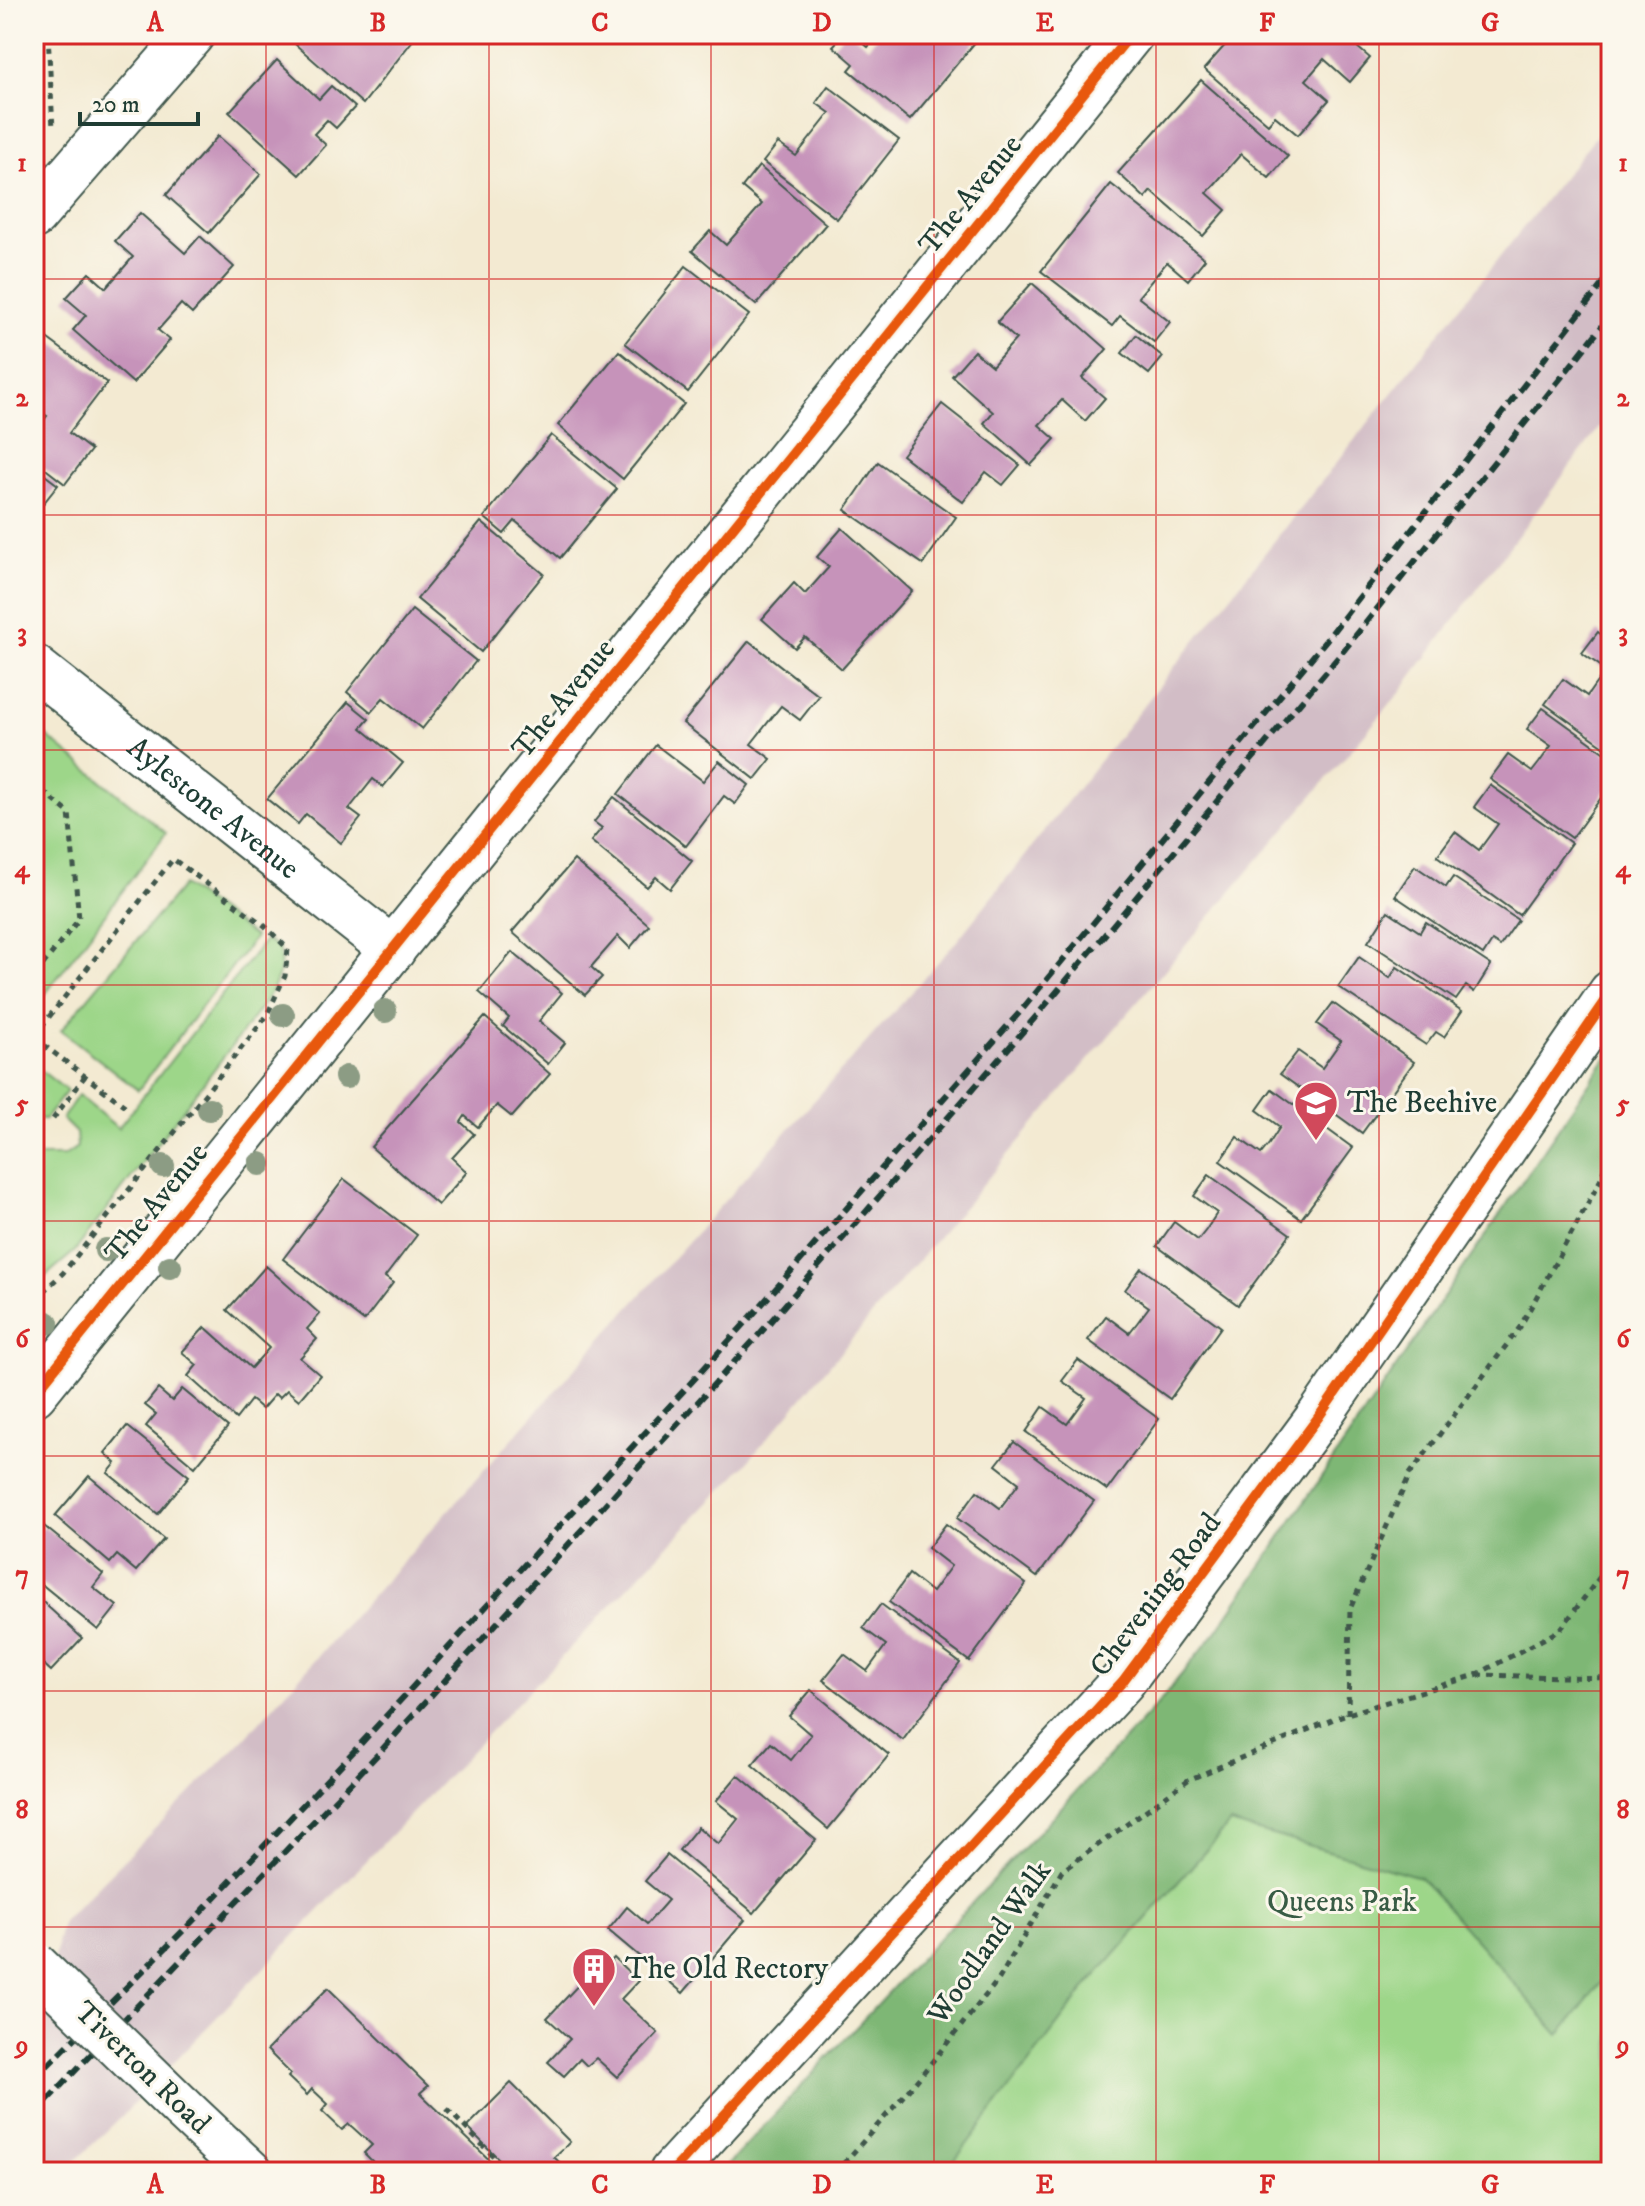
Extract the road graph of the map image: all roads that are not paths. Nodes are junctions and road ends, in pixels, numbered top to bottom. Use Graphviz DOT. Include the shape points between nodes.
graph roads {
  1 [pos="192,34"];
  2 [pos="1131,34"];
  3 [pos="34,216"];
  4 [pos="34,667"];
  5 [pos="393,950"];
  6 [pos="1611,993"];
  7 [pos="34,1394"];
  8 [pos="34,1964"];
  9 [pos="250,2172"];
  10 [pos="672,2172"];
  1 -- 3 [label="street"];
  2 -- 5 [label="street, The Avenue"];
  4 -- 5 [label="street, Aylestone Avenue"];
  5 -- 7 [label="street, The Avenue"];
  6 -- 10 [label="street, Chevening Road" via="1320,1415 1123,1681"];
  8 -- 9 [label="street, Tiverton Road, bridge"];
}
